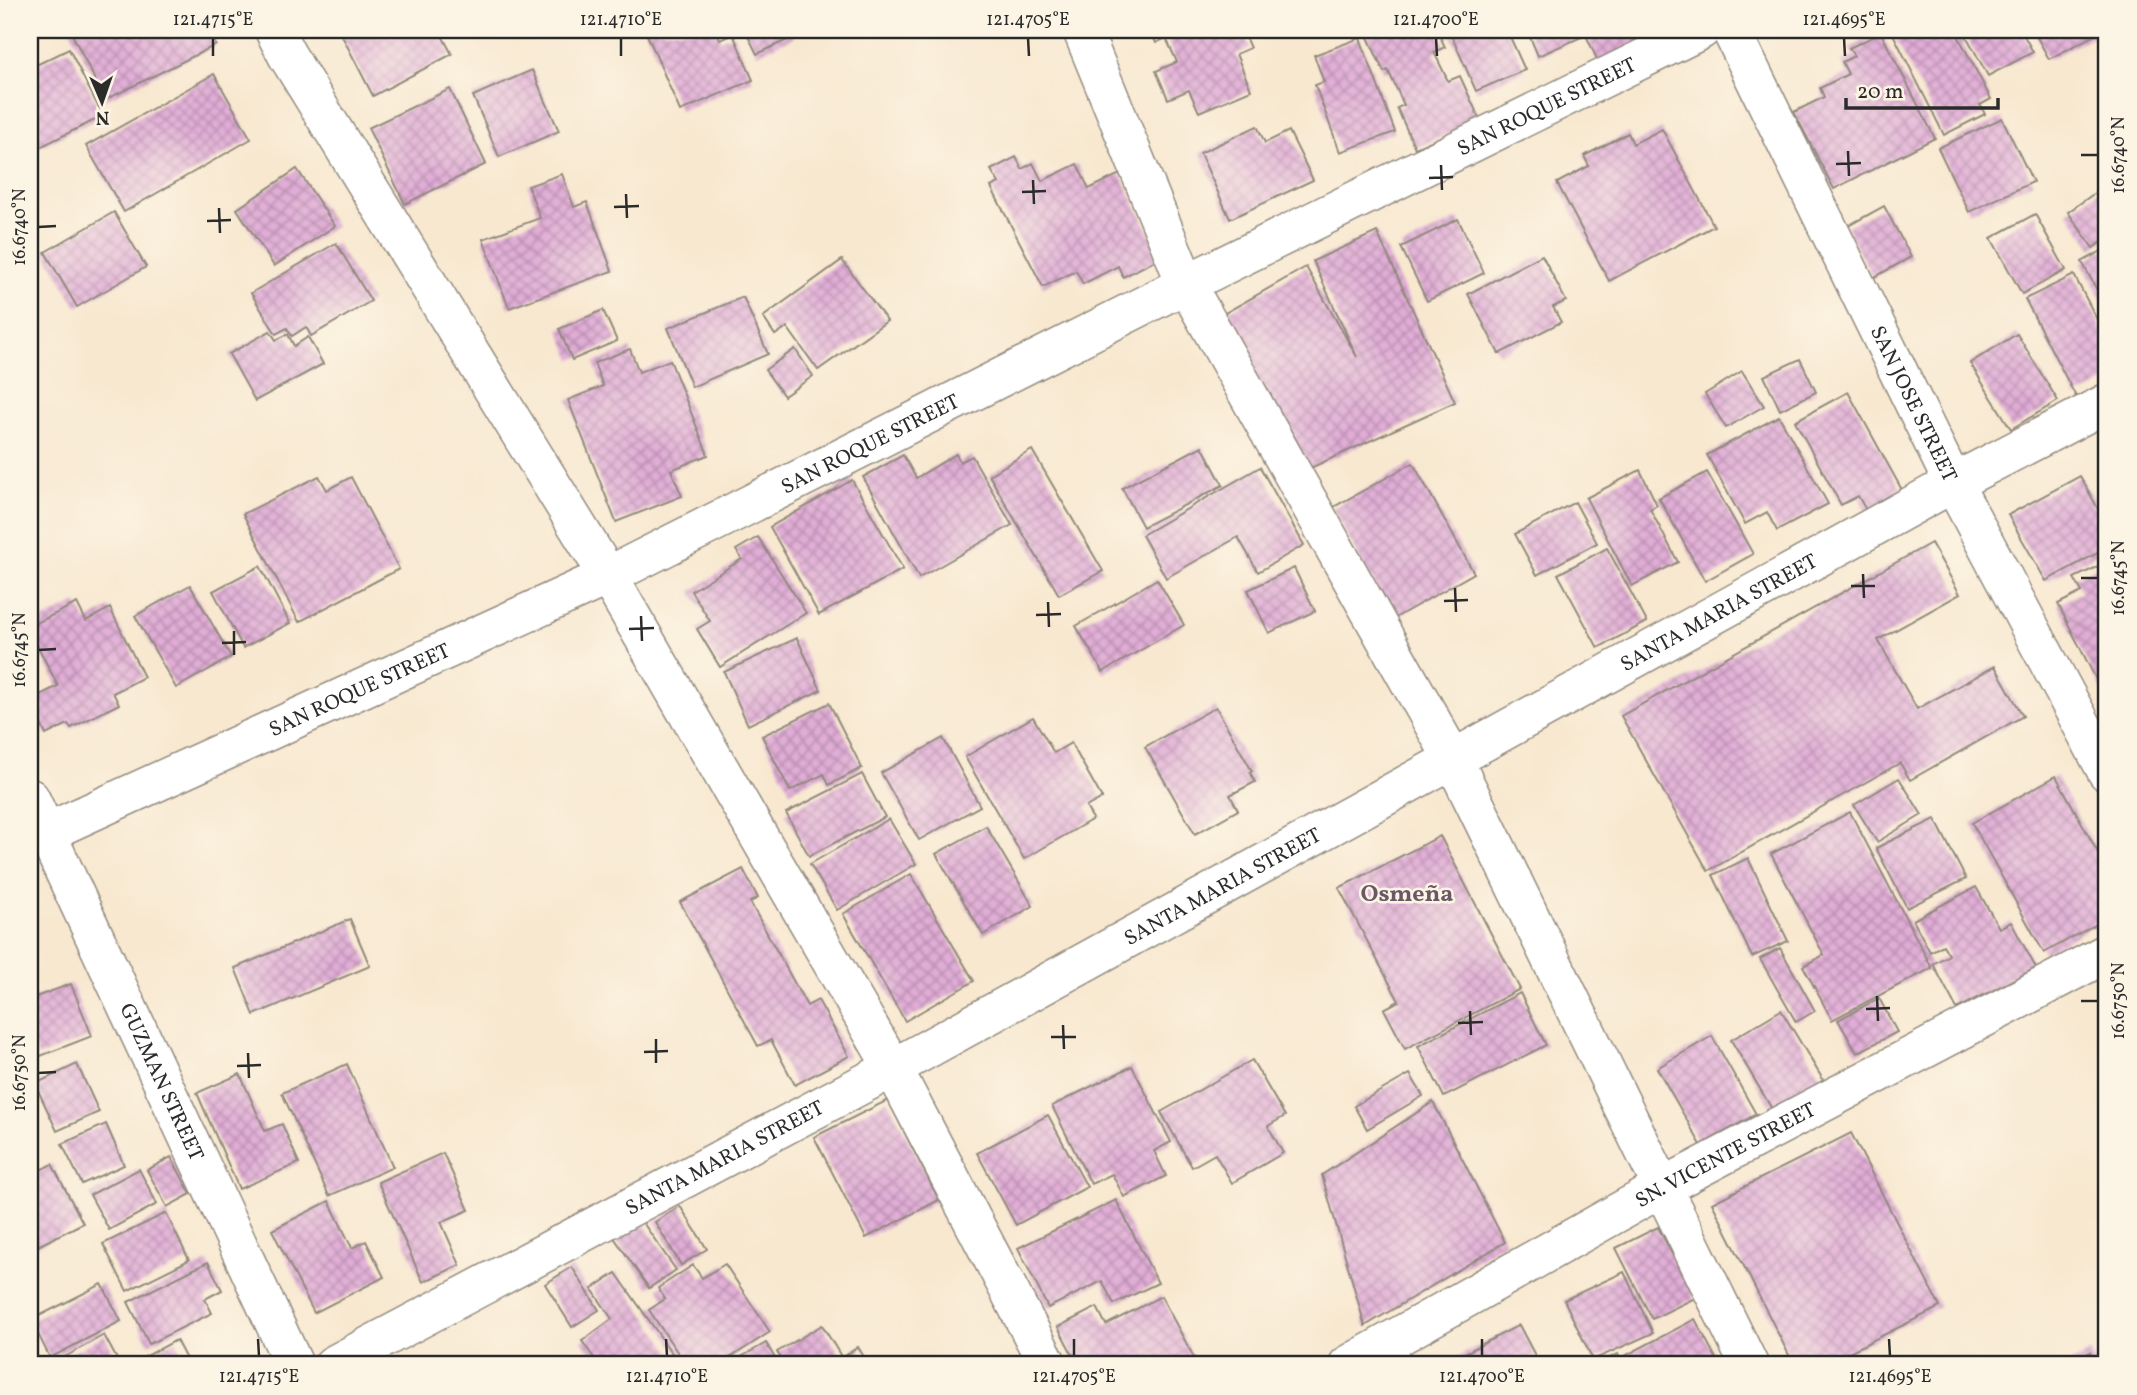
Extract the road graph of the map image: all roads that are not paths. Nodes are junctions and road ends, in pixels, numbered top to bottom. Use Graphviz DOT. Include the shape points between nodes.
graph roads {
  1 [pos="274,30"];
  2 [pos="1082,30"];
  3 [pos="1701,30"];
  4 [pos="1731,30"];
  5 [pos="1186,284"];
  6 [pos="2107,403"];
  7 [pos="1953,483"];
  8 [pos="608,576"];
  9 [pos="1453,759"];
  10 [pos="2107,772"];
  11 [pos="30,798"];
  12 [pos="38,836"];
  13 [pos="2107,953"];
  14 [pos="893,1068"];
  15 [pos="1663,1187"];
  16 [pos="294,1365"];
  17 [pos="333,1365"];
  18 [pos="1048,1365"];
  19 [pos="1348,1365"];
  20 [pos="1749,1365"];
  1 -- 8 [label="street"];
  2 -- 5 [label="street"];
  3 -- 5 [label="street, SAN ROQUE STREET"];
  4 -- 7 [label="street, SAN JOSE STREET"];
  5 -- 8 [label="street, SAN ROQUE STREET"];
  5 -- 9 [label="street"];
  6 -- 7 [label="street, SANTA MARIA STREET"];
  7 -- 9 [label="street, SANTA MARIA STREET"];
  7 -- 10 [label="street, SAN JOSE STREET"];
  8 -- 12 [label="street, SAN ROQUE STREET"];
  8 -- 14 [label="street"];
  9 -- 14 [label="street, SANTA MARIA STREET"];
  9 -- 15 [label="street"];
  11 -- 12 [label="street, GUZMAN STREET"];
  12 -- 16 [label="street, GUZMAN STREET"];
  13 -- 15 [label="street, SN. VICENTE STREET"];
  14 -- 17 [label="street, SANTA MARIA STREET"];
  14 -- 18 [label="street"];
  15 -- 19 [label="street, SN. VICENTE STREET"];
  15 -- 20 [label="street"];
}
